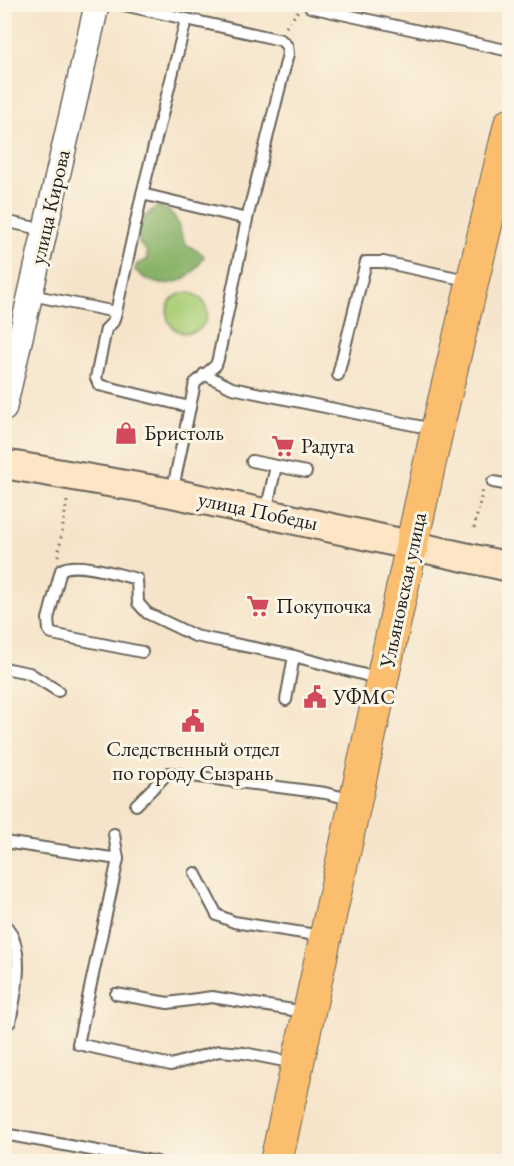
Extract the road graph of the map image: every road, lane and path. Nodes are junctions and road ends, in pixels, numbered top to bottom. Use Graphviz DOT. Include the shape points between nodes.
graph roads {
  1 [pos="97,4"];
  2 [pos="119,4"];
  3 [pos="310,7"];
  4 [pos="186,20"];
  5 [pos="281,40"];
  6 [pos="510,51"];
  7 [pos="510,124"];
  8 [pos="142,194"];
  9 [pos="247,219"];
  10 [pos="4,221"];
  11 [pos="45,230"];
  12 [pos="472,282"];
  13 [pos="31,295"];
  14 [pos="116,312"];
  15 [pos="204,374"];
  16 [pos="338,375"];
  17 [pos="190,407"];
  18 [pos="4,409"];
  19 [pos="437,430"];
  20 [pos="252,461"];
  21 [pos="4,464"];
  22 [pos="276,466"];
  23 [pos="306,472"];
  24 [pos="493,482"];
  25 [pos="510,485"];
  26 [pos="172,494"];
  27 [pos="67,501"];
  28 [pos="266,513"];
  29 [pos="474,528"];
  30 [pos="413,543"];
  31 [pos="66,566"];
  32 [pos="510,567"];
  33 [pos="142,652"];
  34 [pos="294,656"];
  35 [pos="4,668"];
  36 [pos="384,680"];
  37 [pos="58,691"];
  38 [pos="286,700"];
  39 [pos="356,801"];
  40 [pos="136,805"];
  41 [pos="114,834"];
  42 [pos="4,842"];
  43 [pos="118,859"];
  44 [pos="195,873"];
  45 [pos="4,923"];
  46 [pos="326,936"];
  47 [pos="116,994"];
  48 [pos="309,1013"];
  49 [pos="10,1022"];
  50 [pos="298,1063"];
  51 [pos="4,1134"];
  52 [pos="157,1161"];
  53 [pos="276,1161"];
  1 -- 11 [label="street, улица Кирова"];
  2 -- 4 [label="lane"];
  3 -- 5 [label="path" via="302,8 292,18"];
  3 -- 6 [label="lane"];
  4 -- 5 [label="lane"];
  4 -- 8 [label="lane"];
  5 -- 9 [label="lane" via="287,45 288,54"];
  7 -- 12 [label="main road, Ульяновская улица"];
  8 -- 9 [label="lane"];
  8 -- 14 [label="lane"];
  9 -- 15 [label="lane" via="218,359"];
  10 -- 11 [label="lane"];
  11 -- 13 [label="street, улица Кирова"];
  12 -- 16 [label="lane" via="383,262 366,262"];
  12 -- 19 [label="main road, Ульяновская улица"];
  13 -- 14 [label="lane"];
  13 -- 18 [label="street, улица Кирова"];
  14 -- 17 [label="lane" via="106,329 96,378 99,386"];
  15 -- 17 [label="lane" via="195,383"];
  15 -- 19 [label="lane" via="232,388"];
  17 -- 26 [label="lane"];
  19 -- 30 [label="main road, Ульяновская улица"];
  20 -- 22 [label="lane"];
  21 -- 26 [label="main road, улица Победы"];
  22 -- 23 [label="lane"];
  22 -- 28 [label="lane"];
  24 -- 25 [label="lane"];
  24 -- 29 [label="path" via="483,487"];
  26 -- 28 [label="main road, улица Победы"];
  27 -- 31 [label="path" via="58,556"];
  28 -- 30 [label="main road, улица Победы"];
  30 -- 32 [label="main road, улица Победы"];
  30 -- 36 [label="main road, Ульяновская улица"];
  31 -- 33 [label="lane" via="58,576 48,619 52,634"];
  31 -- 34 [label="lane" via="137,579 138,603 147,613 195,636"];
  34 -- 36 [label="lane"];
  34 -- 38 [label="lane"];
  35 -- 37 [label="lane" via="29,673"];
  36 -- 39 [label="main road, Ульяновская улица"];
  39 -- 40 [label="lane" via="325,793 168,772"];
  39 -- 46 [label="main road, Ульяновская улица"];
  41 -- 43 [label="lane"];
  42 -- 43 [label="lane"];
  43 -- 50 [label="lane" via="78,1044 171,1065 219,1051"];
  44 -- 46 [label="lane" via="216,915 234,922"];
  45 -- 49 [label="lane" via="15,942 17,958 17,987"];
  46 -- 48 [label="main road, Ульяновская улица"];
  47 -- 48 [label="lane" via="168,1003 212,997"];
  48 -- 50 [label="main road, Ульяновская улица"];
  50 -- 53 [label="main road, Ульяновская улица"];
  51 -- 52 [label="lane"];
}
